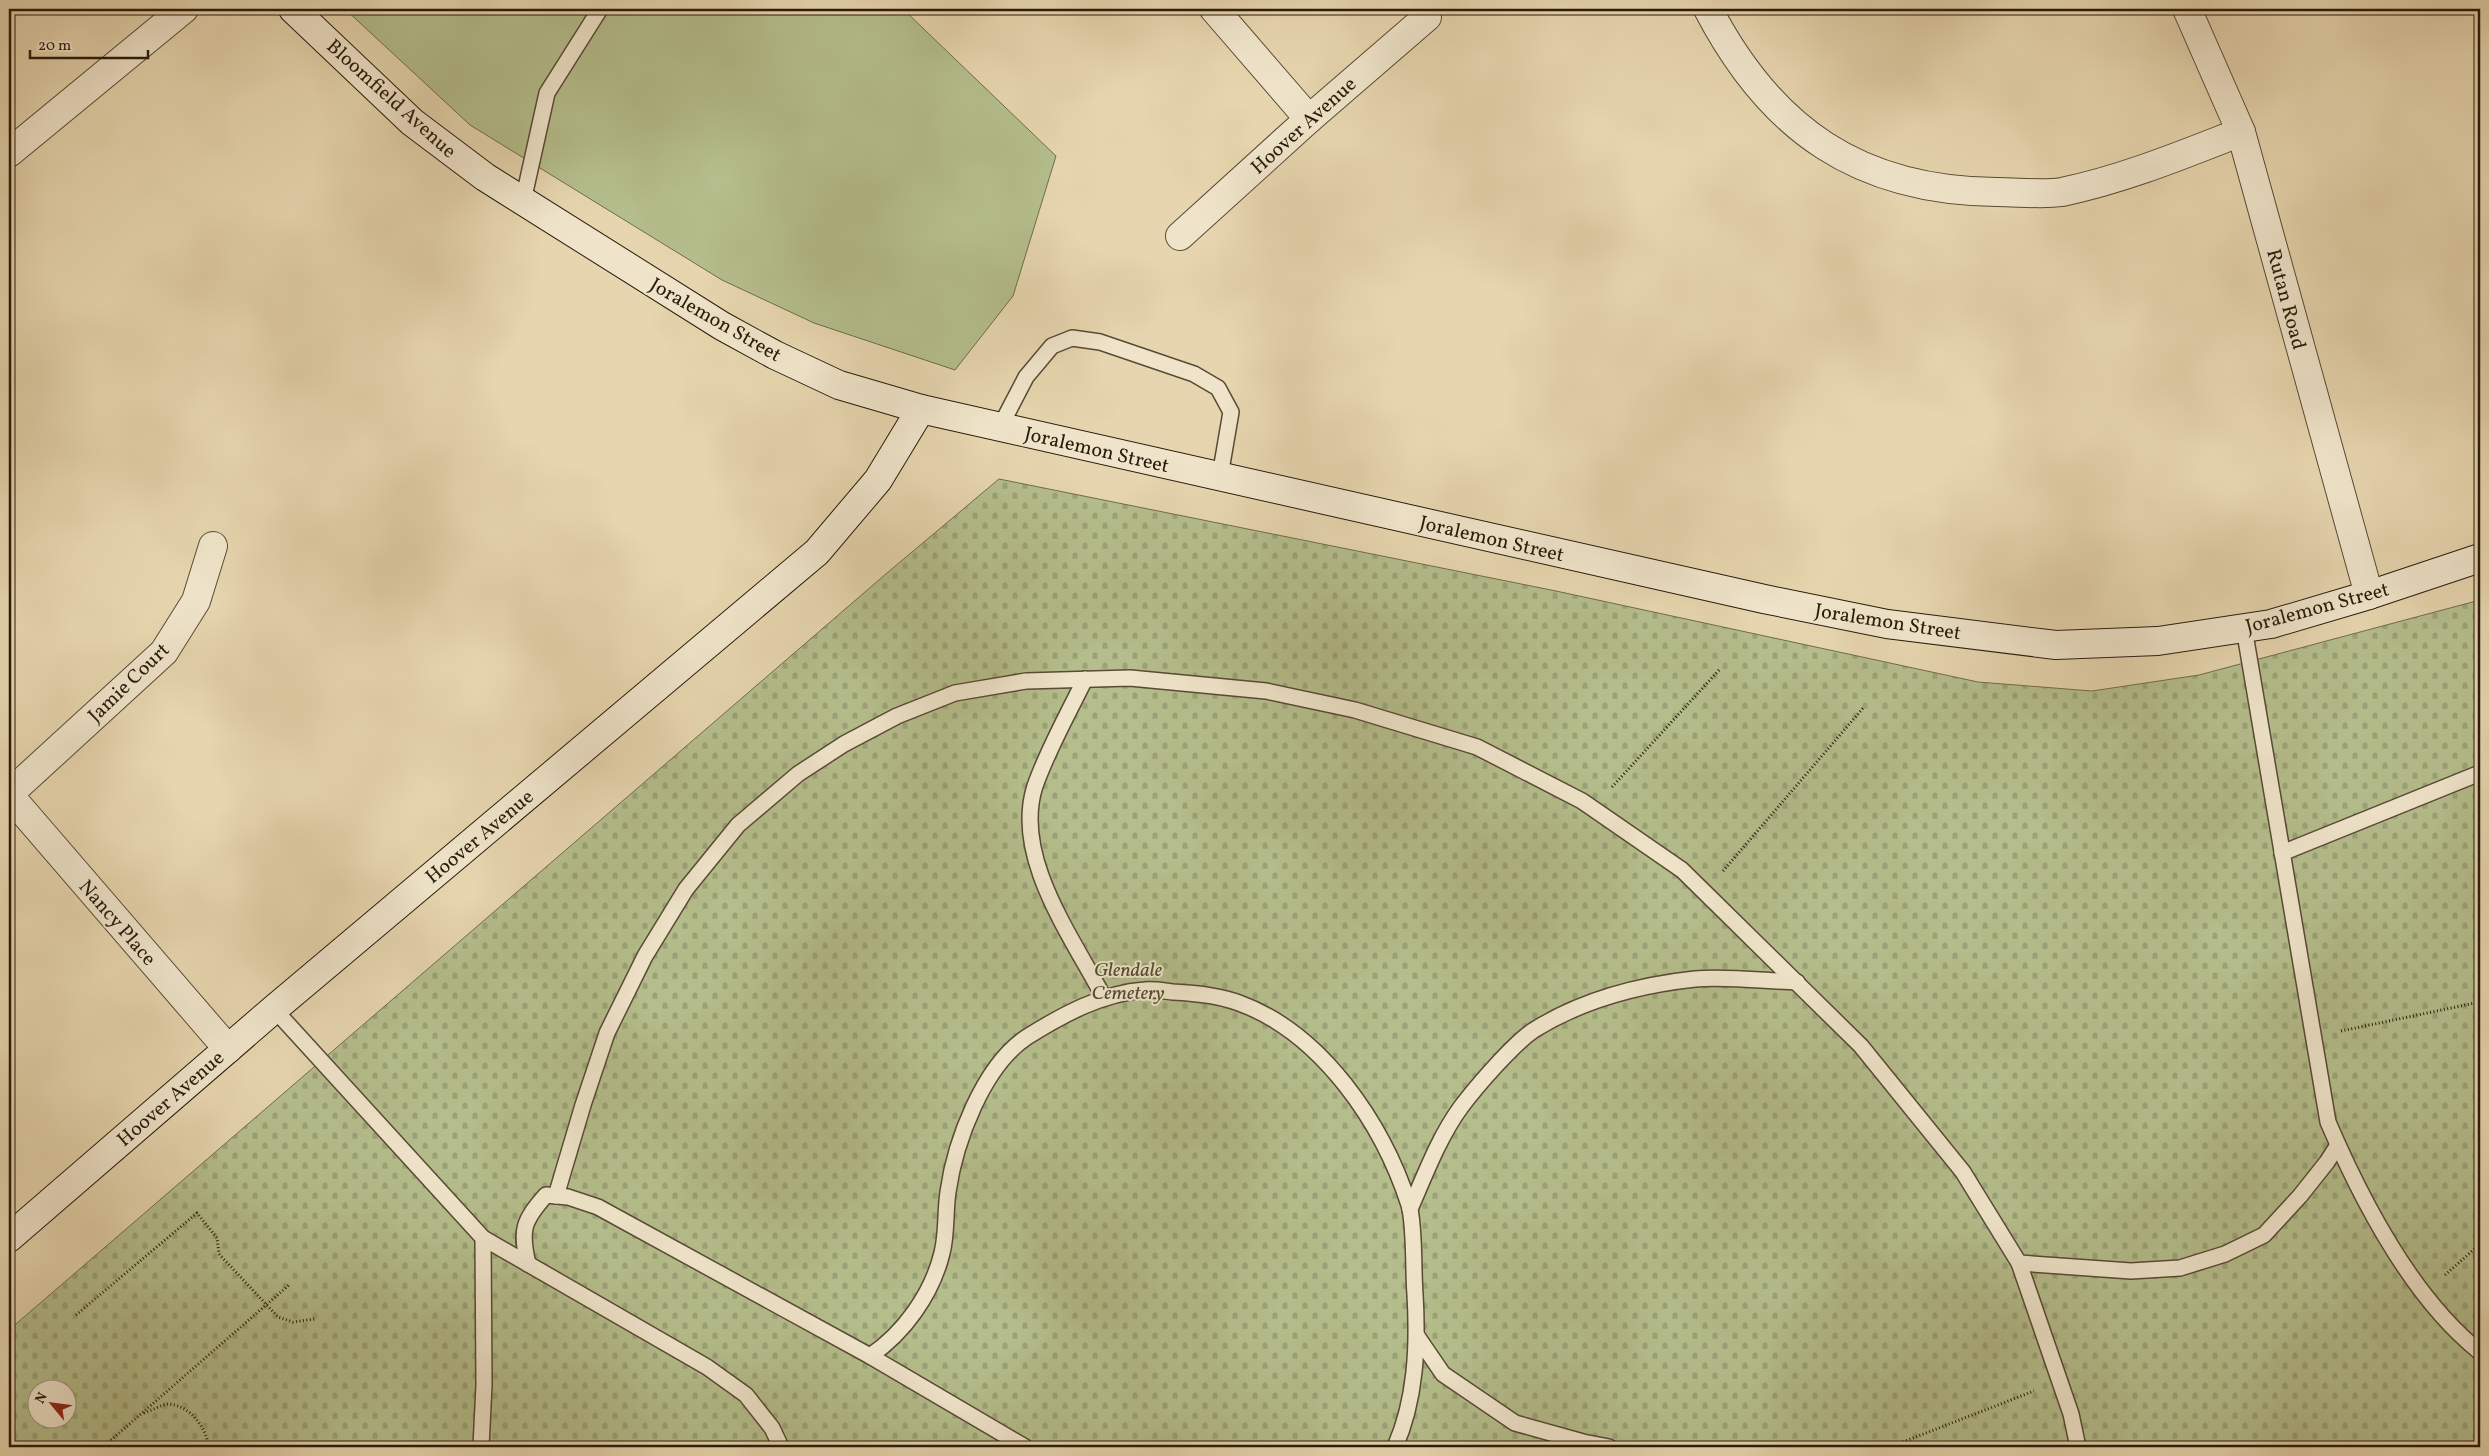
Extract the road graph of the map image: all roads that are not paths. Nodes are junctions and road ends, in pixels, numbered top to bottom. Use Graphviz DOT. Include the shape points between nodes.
graph roads {
  1 [pos="184,9"];
  2 [pos="293,9"];
  3 [pos="600,9"];
  4 [pos="1214,9"];
  5 [pos="1708,9"];
  6 [pos="2188,9"];
  7 [pos="1427,17"];
  8 [pos="1309,119"];
  9 [pos="2241,132"];
  10 [pos="9,153"];
  11 [pos="534,208"];
  12 [pos="1180,236"];
  13 [pos="921,409"];
  14 [pos="1000,427"];
  15 [pos="1220,476"];
  16 [pos="213,546"];
  17 [pos="2480,558"];
  18 [pos="2369,595"];
  19 [pos="2244,628"];
  20 [pos="1085,679"];
  21 [pos="2480,773"];
  22 [pos="9,795"];
  23 [pos="2282,853"];
  24 [pos="1797,982"];
  25 [pos="1104,998"];
  26 [pos="274,1009"];
  27 [pos="228,1049"];
  28 [pos="2338,1145"];
  29 [pos="556,1196"];
  30 [pos="1410,1209"];
  31 [pos="9,1238"];
  32 [pos="483,1238"];
  33 [pos="2019,1263"];
  34 [pos="528,1264"];
  35 [pos="1417,1336"];
  36 [pos="2480,1352"];
  37 [pos="870,1356"];
  38 [pos="481,1447"];
  39 [pos="781,1447"];
  40 [pos="1026,1447"];
  41 [pos="1394,1447"];
  42 [pos="1609,1447"];
  43 [pos="2078,1447"];
  1 -- 10 [label="street"];
  2 -- 11 [label="street, Bloomfield Avenue" via="412,122 485,177"];
  3 -- 11 [label="lane" via="547,93"];
  4 -- 8 [label="street"];
  5 -- 9 [label="street" via="1751,79 1794,123 1844,158 1902,180 1932,187 1972,192 2059,192 2130,175"];
  6 -- 9 [label="street, Rutan Road"];
  7 -- 8 [label="street, Hoover Avenue"];
  8 -- 12 [label="street, Hoover Avenue"];
  9 -- 18 [label="street, Rutan Road"];
  11 -- 13 [label="street, Joralemon Street" via="775,356 838,385"];
  13 -- 14 [label="street, Joralemon Street"];
  13 -- 26 [label="street, Hoover Avenue" via="878,480 817,552"];
  14 -- 15 [label="street, Joralemon Street"];
  14 -- 15 [label="lane" via="1026,377 1052,346 1072,338 1100,342 1194,374 1218,388 1232,412"];
  15 -- 19 [label="street, Joralemon Street" via="1886,624 2056,645 2158,641"];
  16 -- 22 [label="street, Jamie Court" via="196,601 164,652"];
  17 -- 18 [label="street, Joralemon Street"];
  18 -- 19 [label="street, Joralemon Street" via="2271,624"];
  19 -- 23 [label="lane"];
  20 -- 24 [label="lane" via="1130,678 1266,691 1355,710 1477,747 1592,808 1682,870"];
  20 -- 25 [label="lane" via="1035,788 1029,830 1039,873"];
  20 -- 29 [label="lane" via="1026,682 955,693 897,716 844,744 798,774 738,826 686,889 645,956 608,1033"];
  21 -- 23 [label="lane"];
  22 -- 27 [label="street, Nancy Place"];
  23 -- 28 [label="lane" via="2328,1122"];
  24 -- 30 [label="lane" via="1696,978 1618,993 1575,1008 1532,1031 1493,1069 1460,1108"];
  24 -- 33 [label="lane" via="1861,1046 1963,1172"];
  25 -- 30 [label="lane" via="1145,990 1199,994 1238,1002 1276,1021 1311,1049 1357,1098 1390,1156"];
  25 -- 37 [label="lane" via="1062,1016 1023,1040 992,1073 962,1132 948,1193 942,1252 932,1283 890,1343"];
  26 -- 27 [label="street, Hoover Avenue"];
  26 -- 32 [label="lane"];
  27 -- 31 [label="street, Hoover Avenue"];
  28 -- 33 [label="lane" via="2300,1196 2264,1235 2225,1254 2180,1268 2131,1271"];
  28 -- 36 [label="lane" via="2352,1178 2425,1293"];
  29 -- 34 [label="lane" via="546,1195 530,1214 522,1238"];
  29 -- 37 [label="lane" via="598,1207"];
  30 -- 35 [label="lane"];
  32 -- 34 [label="lane"];
  32 -- 38 [label="lane"];
  33 -- 43 [label="lane" via="2071,1414"];
  34 -- 39 [label="lane" via="707,1367 746,1395 772,1428"];
  35 -- 41 [label="lane" via="1414,1384"];
  35 -- 42 [label="lane" via="1443,1374 1515,1423"];
  37 -- 40 [label="lane"];
}
